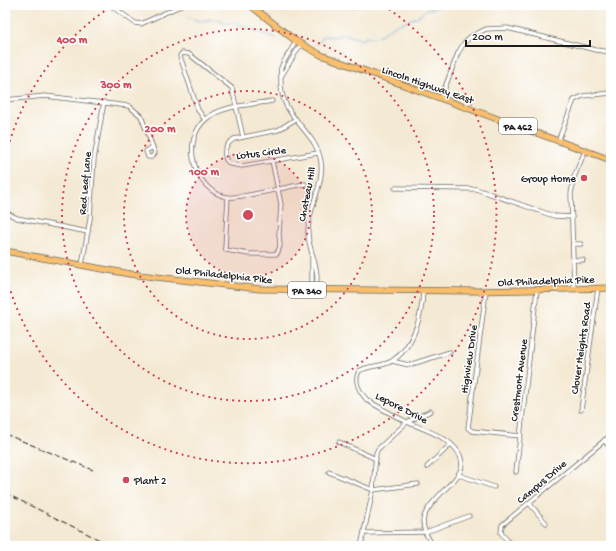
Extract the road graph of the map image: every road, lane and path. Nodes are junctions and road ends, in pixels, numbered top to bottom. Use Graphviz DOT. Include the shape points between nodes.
graph roads {
  1 [pos="110,5"];
  2 [pos="182,5"];
  3 [pos="250,5"];
  4 [pos="358,5"];
  5 [pos="353,7"];
  6 [pos="299,43"];
  7 [pos="611,52"];
  8 [pos="611,93"];
  9 [pos="441,98"];
  10 [pos="5,100"];
  11 [pos="272,101"];
  12 [pos="104,102"];
  13 [pos="237,107"];
  14 [pos="296,119"];
  15 [pos="205,120"];
  16 [pos="243,137"];
  17 [pos="558,141"];
  18 [pos="153,147"];
  19 [pos="585,151"];
  20 [pos="318,153"];
  21 [pos="611,160"];
  22 [pos="272,161"];
  23 [pos="305,184"];
  24 [pos="277,188"];
  25 [pos="395,188"];
  26 [pos="228,197"];
  27 [pos="5,212"];
  28 [pos="572,217"];
  29 [pos="88,232"];
  30 [pos="573,244"];
  31 [pos="581,244"];
  32 [pos="5,251"];
  33 [pos="573,260"];
  34 [pos="583,260"];
  35 [pos="82,265"];
  36 [pos="598,288"];
  37 [pos="611,288"];
  38 [pos="574,289"];
  39 [pos="315,290"];
  40 [pos="537,290"];
  41 [pos="423,291"];
  42 [pos="486,291"];
  43 [pos="450,352"];
  44 [pos="392,361"];
  45 [pos="581,410"];
  46 [pos="431,411"];
  47 [pos="407,422"];
  48 [pos="611,435"];
  49 [pos="520,436"];
  50 [pos="604,440"];
  51 [pos="339,442"];
  52 [pos="451,444"];
  53 [pos="611,449"];
  54 [pos="376,459"];
  55 [pos="427,467"];
  56 [pos="329,472"];
  57 [pos="516,472"];
  58 [pos="458,475"];
  59 [pos="418,484"];
  60 [pos="494,486"];
  61 [pos="373,490"];
  62 [pos="529,503"];
  63 [pos="468,516"];
  64 [pos="546,524"];
  65 [pos="426,532"];
  66 [pos="364,533"];
  67 [pos="361,546"];
  68 [pos="432,546"];
  69 [pos="512,546"];
  1 -- 2 [label="street" via="135,23 141,24"];
  3 -- 6 [label="main road, Lincoln Highway East / PA 462"];
  4 -- 5 [label="street"];
  6 -- 9 [label="main road, Lincoln Highway East / PA 462" via="337,62"];
  6 -- 14 [label="street, Chateau Hill" via="281,76 282,100"];
  7 -- 9 [label="street" via="507,28 486,29 464,43"];
  8 -- 17 [label="street" via="582,96 574,100"];
  9 -- 17 [label="main road, Lincoln Highway East / PA 462"];
  10 -- 12 [label="street" via="45,96"];
  11 -- 13 [label="street"];
  12 -- 18 [label="street" via="136,110 146,126"];
  12 -- 29 [label="street, Red Leaf Lane" via="93,171"];
  13 -- 15 [label="street" via="213,114"];
  13 -- 15 [label="street" via="234,92 229,84 189,54 182,53 180,56 198,110"];
  13 -- 16 [label="street"];
  14 -- 16 [label="street, Lotus Circle" via="278,130"];
  14 -- 20 [label="street, Chateau Hill"];
  15 -- 26 [label="street" via="193,143 196,171 208,187"];
  16 -- 22 [label="street, Lotus Circle" via="228,143 225,149 226,160 230,164 242,166"];
  17 -- 19 [label="main road, Lincoln Highway East / PA 462"];
  19 -- 21 [label="main road, Lincoln Highway East / PA 462"];
  19 -- 28 [label="street" via="572,185"];
  20 -- 22 [label="street, Lotus Circle"];
  20 -- 39 [label="street, Chateau Hill" via="322,169 308,227 318,281"];
  22 -- 24 [label="street"];
  23 -- 24 [label="street"];
  24 -- 26 [label="street"];
  24 -- 26 [label="street" via="281,204 280,246 277,254 249,254 226,250"];
  25 -- 28 [label="street" via="476,190 554,216"];
  27 -- 29 [label="street" via="17,218"];
  28 -- 30 [label="street"];
  29 -- 35 [label="street, Red Leaf Lane"];
  30 -- 31 [label="street"];
  30 -- 33 [label="street"];
  32 -- 35 [label="main road, Old Philadelphia Pike / PA 340"];
  33 -- 34 [label="street"];
  33 -- 38 [label="street"];
  35 -- 39 [label="main road, Old Philadelphia Pike / PA 340" via="130,274 242,287"];
  36 -- 37 [label="main road, Old Philadelphia Pike / PA 340"];
  36 -- 38 [label="main road, Old Philadelphia Pike / PA 340"];
  36 -- 45 [label="street, Clover Heights Road"];
  38 -- 40 [label="main road, Old Philadelphia Pike / PA 340"];
  39 -- 41 [label="main road, Old Philadelphia Pike / PA 340"];
  40 -- 42 [label="main road, Old Philadelphia Pike / PA 340"];
  40 -- 49 [label="street, Crestmont Avenue"];
  41 -- 42 [label="main road, Old Philadelphia Pike / PA 340"];
  41 -- 44 [label="street, Lepore Drive" via="418,323 408,344"];
  42 -- 49 [label="street, Highview Drive" via="468,426 469,429"];
  43 -- 44 [label="street" via="409,365"];
  44 -- 47 [label="street, Lepore Drive" via="359,371 356,376 357,383 367,400"];
  46 -- 47 [label="street"];
  47 -- 52 [label="street, Lepore Drive" via="436,434"];
  47 -- 54 [label="street" via="378,449"];
  48 -- 50 [label="street, Campus Drive"];
  49 -- 57 [label="street, Crestmont Avenue"];
  50 -- 53 [label="street"];
  50 -- 62 [label="street, Campus Drive"];
  51 -- 54 [label="street"];
  52 -- 55 [label="street"];
  52 -- 58 [label="street, Lepore Drive" via="461,458 462,465"];
  54 -- 61 [label="street"];
  56 -- 61 [label="street"];
  58 -- 60 [label="street"];
  58 -- 65 [label="street" via="426,513 423,521"];
  59 -- 61 [label="street"];
  61 -- 66 [label="street"];
  62 -- 64 [label="street"];
  62 -- 69 [label="street, Campus Drive" via="502,526 501,533"];
  63 -- 65 [label="street"];
  65 -- 66 [label="street"];
  65 -- 68 [label="street"];
  66 -- 67 [label="street"];
}
